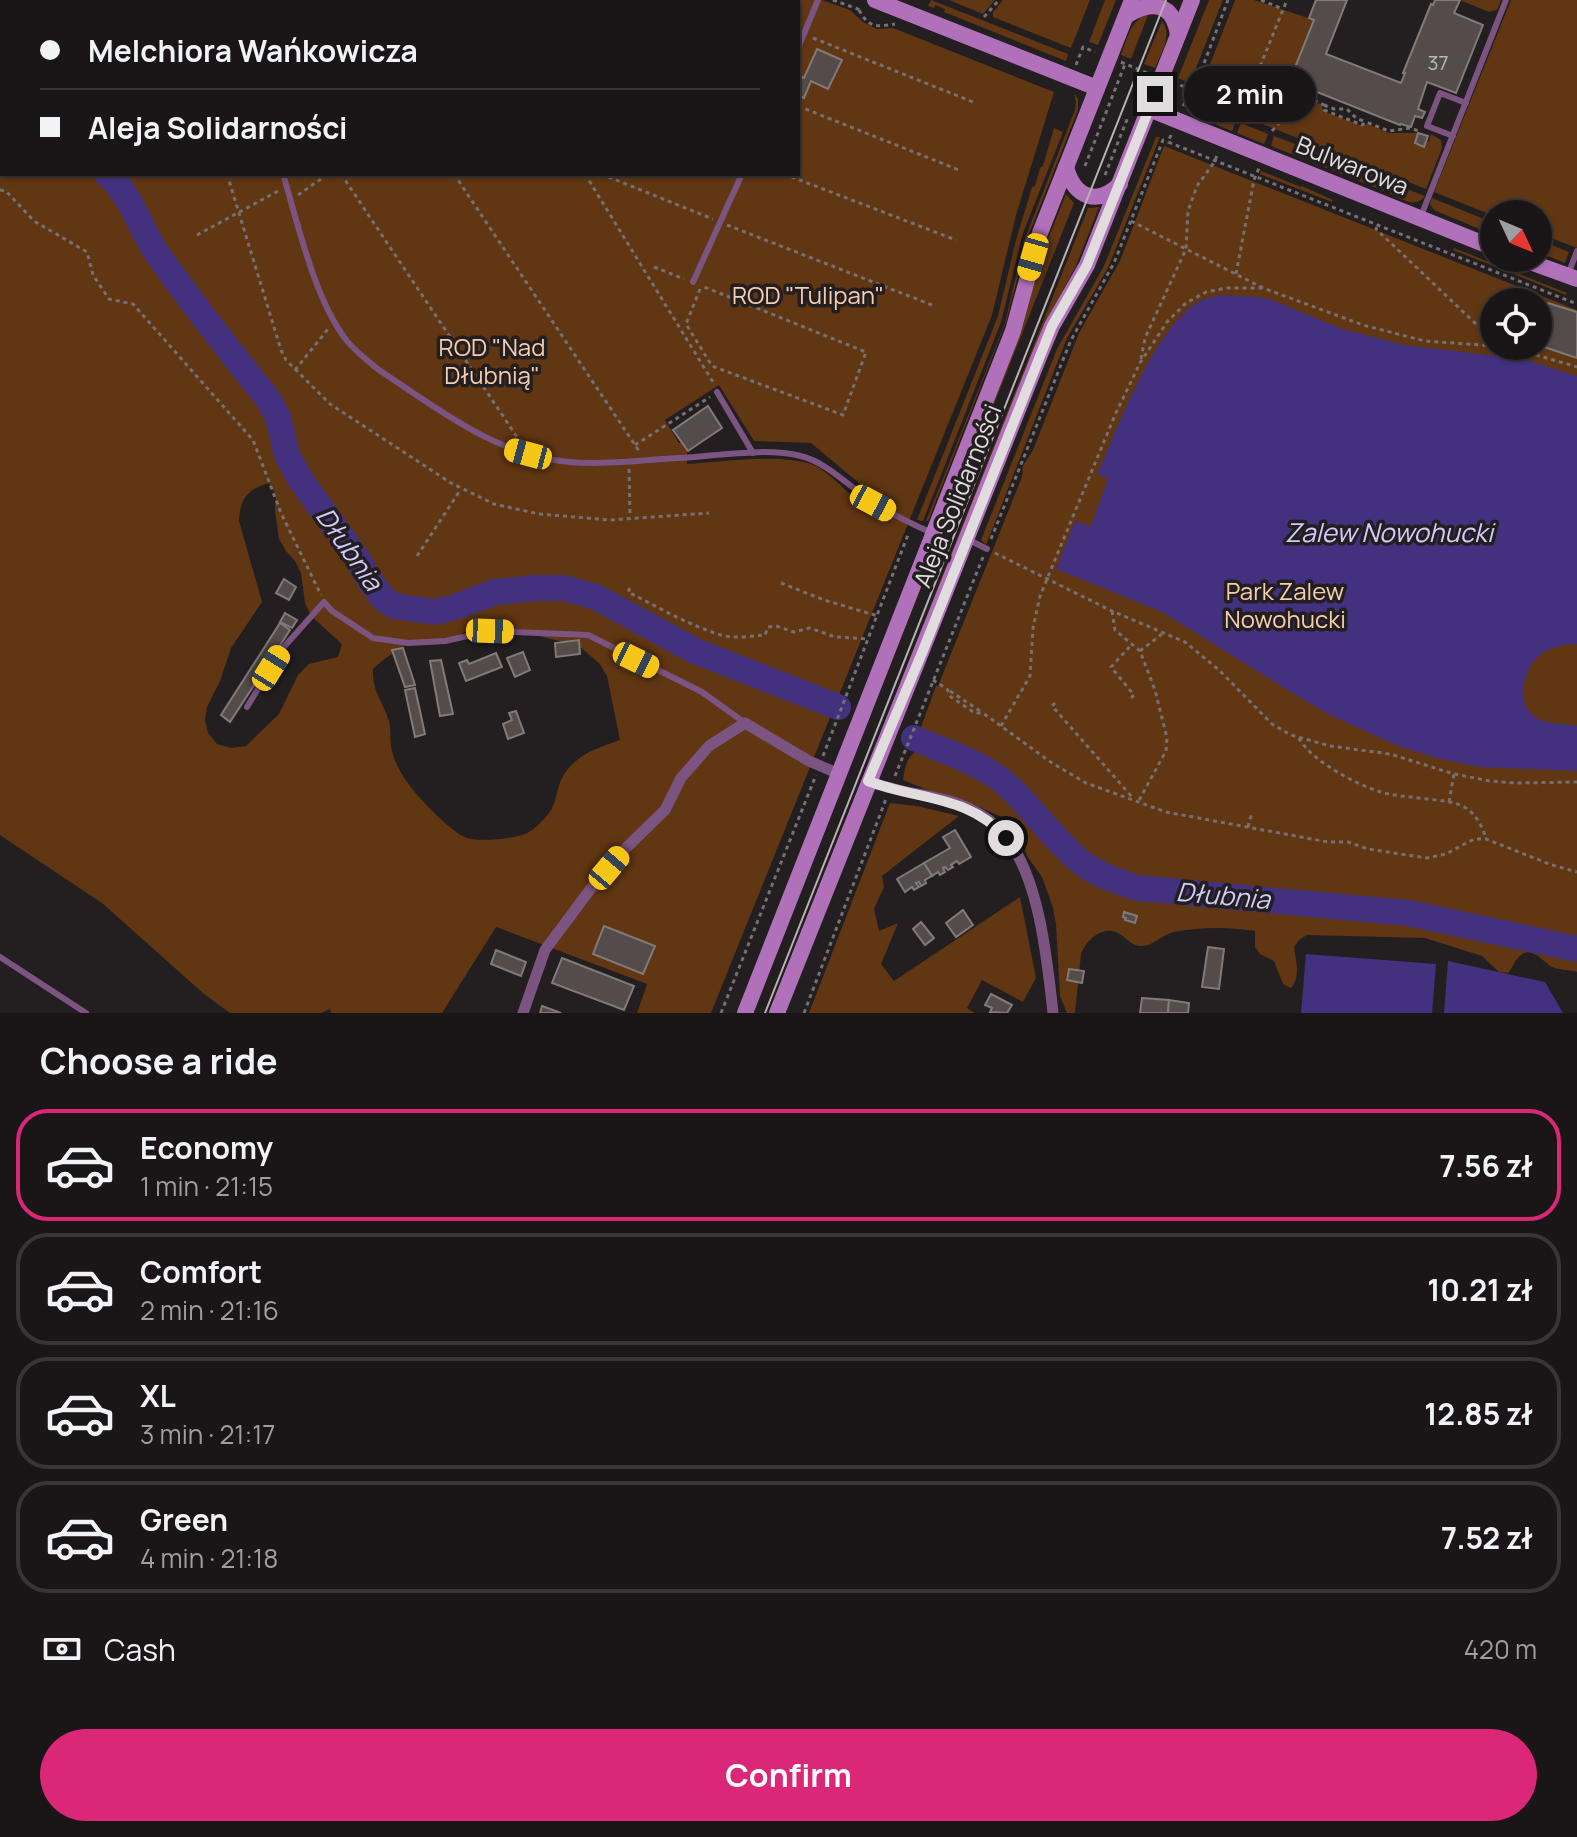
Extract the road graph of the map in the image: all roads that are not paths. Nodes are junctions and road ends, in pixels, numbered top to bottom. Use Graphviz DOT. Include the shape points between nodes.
graph roads {
  1 [pos="818,0"];
  2 [pos="875,0"];
  3 [pos="1132,0"];
  4 [pos="1192,0"];
  5 [pos="1506,0"];
  6 [pos="1125,16"];
  7 [pos="1178,35"];
  8 [pos="800,44"];
  9 [pos="1097,88"];
  10 [pos="1466,103"];
  11 [pos="1140,108"];
  12 [pos="1453,136"];
  13 [pos="1066,167"];
  14 [pos="284,176"];
  15 [pos="741,176"];
  16 [pos="1121,184"];
  17 [pos="1420,219"];
  18 [pos="1480,243"];
  19 [pos="1577,251"];
  20 [pos="1552,270"];
  21 [pos="1572,277"];
  22 [pos="697,284"];
  23 [pos="716,389"];
  24 [pos="753,453"];
  25 [pos="932,533"];
  26 [pos="967,539"];
  27 [pos="987,549"];
  28 [pos="247,707"];
  29 [pos="745,723"];
  30 [pos="839,774"];
  31 [pos="868,781"];
  32 [pos="0,957"];
  33 [pos="86,1013"];
  34 [pos="523,1013"];
  35 [pos="745,1013"];
  36 [pos="777,1013"];
  37 [pos="1053,1013"];
  1 -- 8 [label="lane"];
  2 -- 9 [label="street"];
  3 -- 6 [label="street, Aleja Solidarności"];
  4 -- 7 [label="street, Aleja Solidarności"];
  5 -- 10 [label="lane"];
  6 -- 7 [label="street" via="1142,6 1160,5 1172,14"];
  6 -- 9 [label="street, Aleja Solidarności"];
  7 -- 11 [label="street, Aleja Solidarności"];
  9 -- 13 [label="street, Aleja Solidarności"];
  10 -- 12 [label="lane"];
  10 -- 12 [label="lane" via="1440,93 1427,126"];
  11 -- 16 [label="street, Aleja Solidarności"];
  11 -- 17 [label="street, Bulwarowa"];
  12 -- 17 [label="lane"];
  13 -- 16 [label="street" via="1073,185 1089,196 1105,195"];
  13 -- 25 [label="street, Aleja Solidarności" via="1040,233 1013,331"];
  14 -- 24 [label="lane" via="315,279 347,341 379,370 480,435 507,449 570,463"];
  15 -- 22 [label="lane"];
  16 -- 26 [label="street, Aleja Solidarności" via="1087,265 1052,326"];
  17 -- 18 [label="street, Bulwarowa"];
  19 -- 21 [label="lane"];
  20 -- 21 [label="street"];
  23 -- 24 [label="lane"];
  24 -- 25 [label="lane" via="814,460 873,503"];
  25 -- 30 [label="street, Aleja Solidarności"];
  26 -- 27 [label="lane"];
  26 -- 31 [label="street, Aleja Solidarności"];
  28 -- 29 [label="lane" via="283,648 324,602 373,638 408,643 490,631 588,635 702,692"];
  29 -- 30 [label="street"];
  29 -- 34 [label="street" via="709,746 681,778 665,810 592,887 545,950"];
  30 -- 35 [label="street, Aleja Solidarności"];
  31 -- 36 [label="street, Aleja Solidarności"];
  31 -- 37 [label="street" via="957,804 981,815 1006,838 1026,873 1041,921"];
  32 -- 33 [label="lane"];
}
